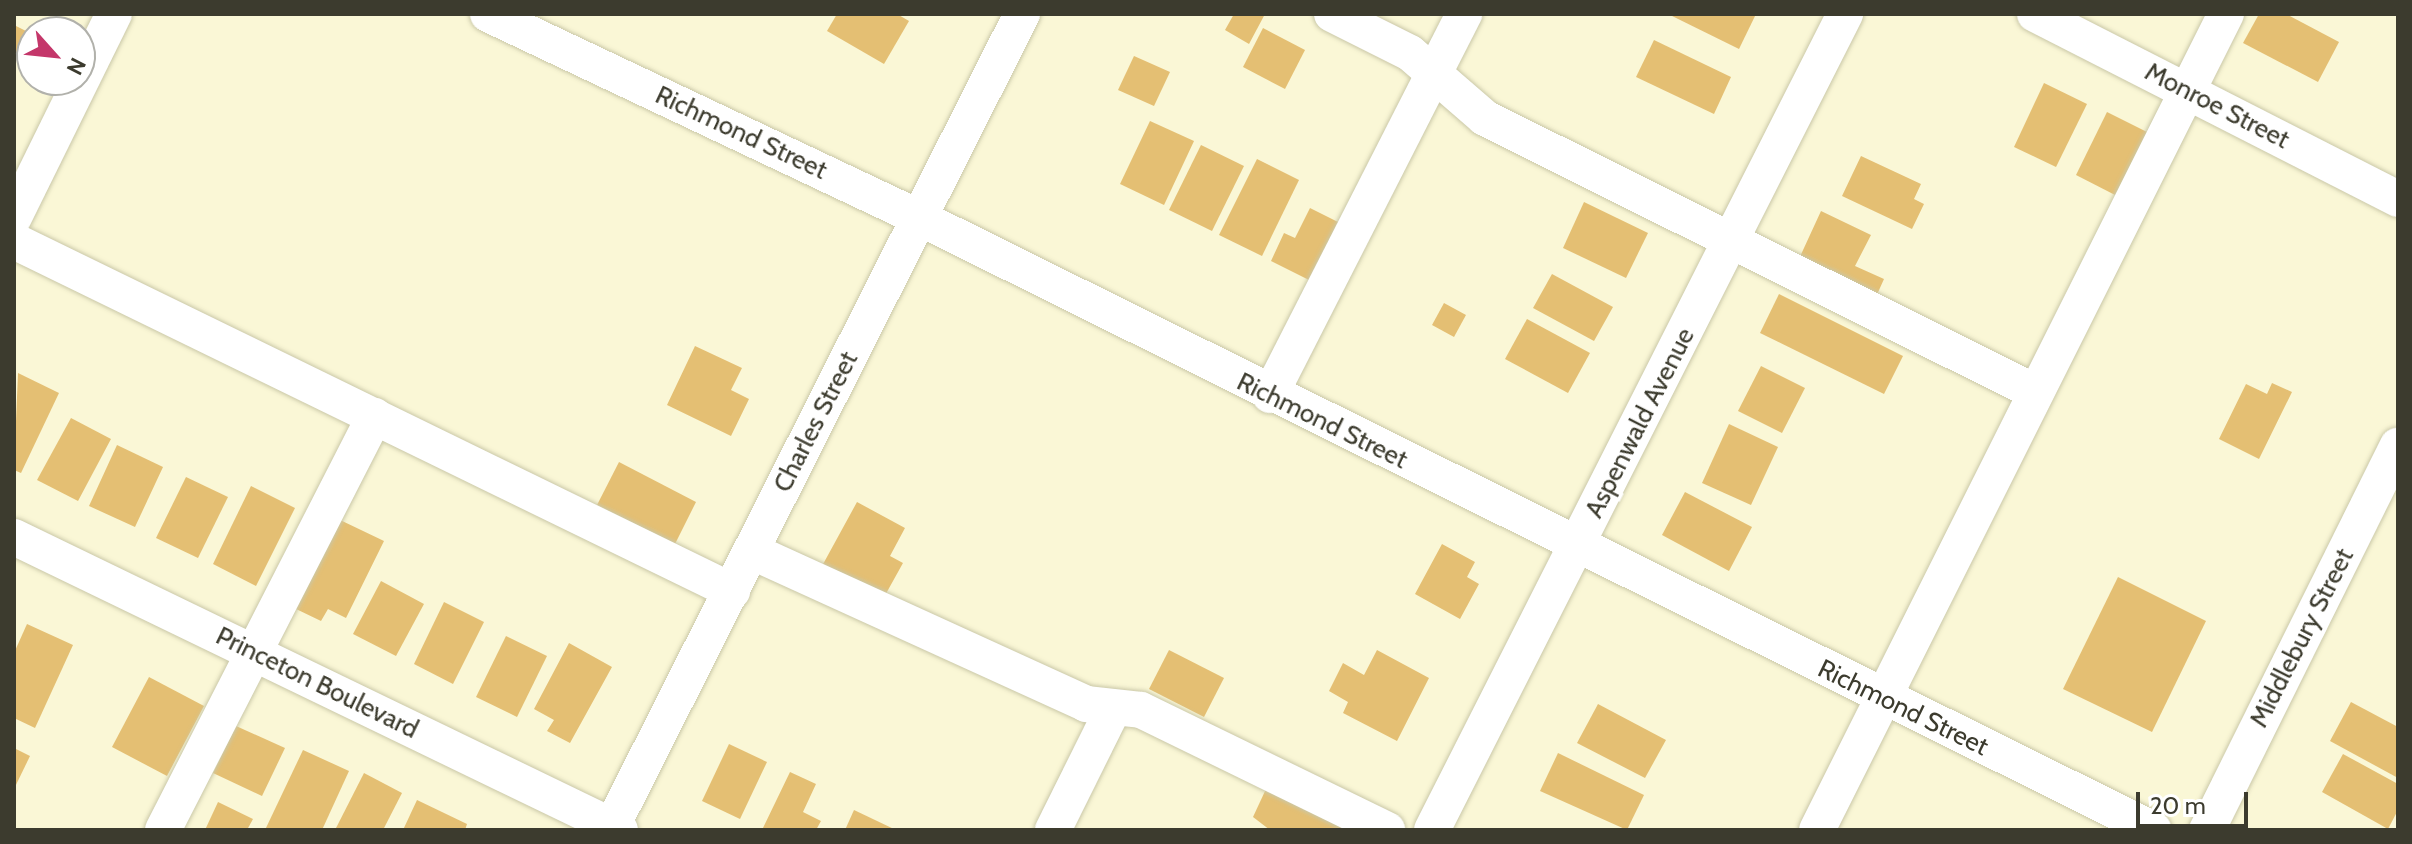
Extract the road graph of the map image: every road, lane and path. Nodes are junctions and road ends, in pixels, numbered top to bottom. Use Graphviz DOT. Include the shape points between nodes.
graph roads {
  1 [pos="114,14"];
  2 [pos="488,14"];
  3 [pos="1022,14"];
  4 [pos="1332,14"];
  5 [pos="1464,14"];
  6 [pos="1845,14"];
  7 [pos="2035,14"];
  8 [pos="2226,14"];
  9 [pos="558,28"];
  10 [pos="1435,71"];
  11 [pos="2186,89"];
  12 [pos="2398,199"];
  13 [pos="14,217"];
  14 [pos="920,218"];
  15 [pos="14,241"];
  16 [pos="1730,244"];
  17 [pos="2035,392"];
  18 [pos="1270,395"];
  19 [pos="375,416"];
  20 [pos="2398,446"];
  21 [pos="14,537"];
  22 [pos="1577,547"];
  23 [pos="751,551"];
  24 [pos="732,591"];
  25 [pos="251,651"];
  26 [pos="1883,699"];
  27 [pos="1113,709"];
  28 [pos="614,829"];
  29 [pos="163,830"];
  30 [pos="1053,830"];
  31 [pos="1387,830"];
  32 [pos="1432,830"];
  33 [pos="1817,830"];
  34 [pos="2154,830"];
  35 [pos="2207,830"];
  1 -- 13 [label="street"];
  2 -- 9 [label="street, Richmond Street"];
  3 -- 14 [label="street, Charles Street"];
  4 -- 10 [label="street"];
  5 -- 10 [label="street"];
  6 -- 16 [label="street, Aspenwald Avenue"];
  7 -- 11 [label="street, Monroe Street"];
  8 -- 11 [label="street"];
  9 -- 14 [label="street, Richmond Street"];
  10 -- 16 [label="street" via="1448,93 1485,118"];
  10 -- 18 [label="street"];
  11 -- 12 [label="street, Monroe Street"];
  11 -- 17 [label="street"];
  14 -- 18 [label="street, Richmond Street"];
  14 -- 23 [label="street, Charles Street"];
  15 -- 19 [label="street"];
  16 -- 17 [label="street"];
  16 -- 22 [label="street, Aspenwald Avenue"];
  17 -- 26 [label="street"];
  18 -- 22 [label="street, Richmond Street"];
  19 -- 24 [label="street"];
  19 -- 25 [label="street"];
  20 -- 35 [label="street, Middlebury Street"];
  21 -- 25 [label="street, Princeton Boulevard"];
  22 -- 26 [label="street, Richmond Street"];
  22 -- 32 [label="street, Aspenwald Avenue"];
  23 -- 24 [label="street, Charles Street"];
  23 -- 27 [label="street" via="1086,704"];
  24 -- 28 [label="street, Charles Street"];
  25 -- 28 [label="street, Princeton Boulevard"];
  25 -- 29 [label="street"];
  26 -- 33 [label="street"];
  26 -- 34 [label="street, Richmond Street"];
  27 -- 30 [label="street"];
  27 -- 31 [label="street" via="1141,710"];
}
